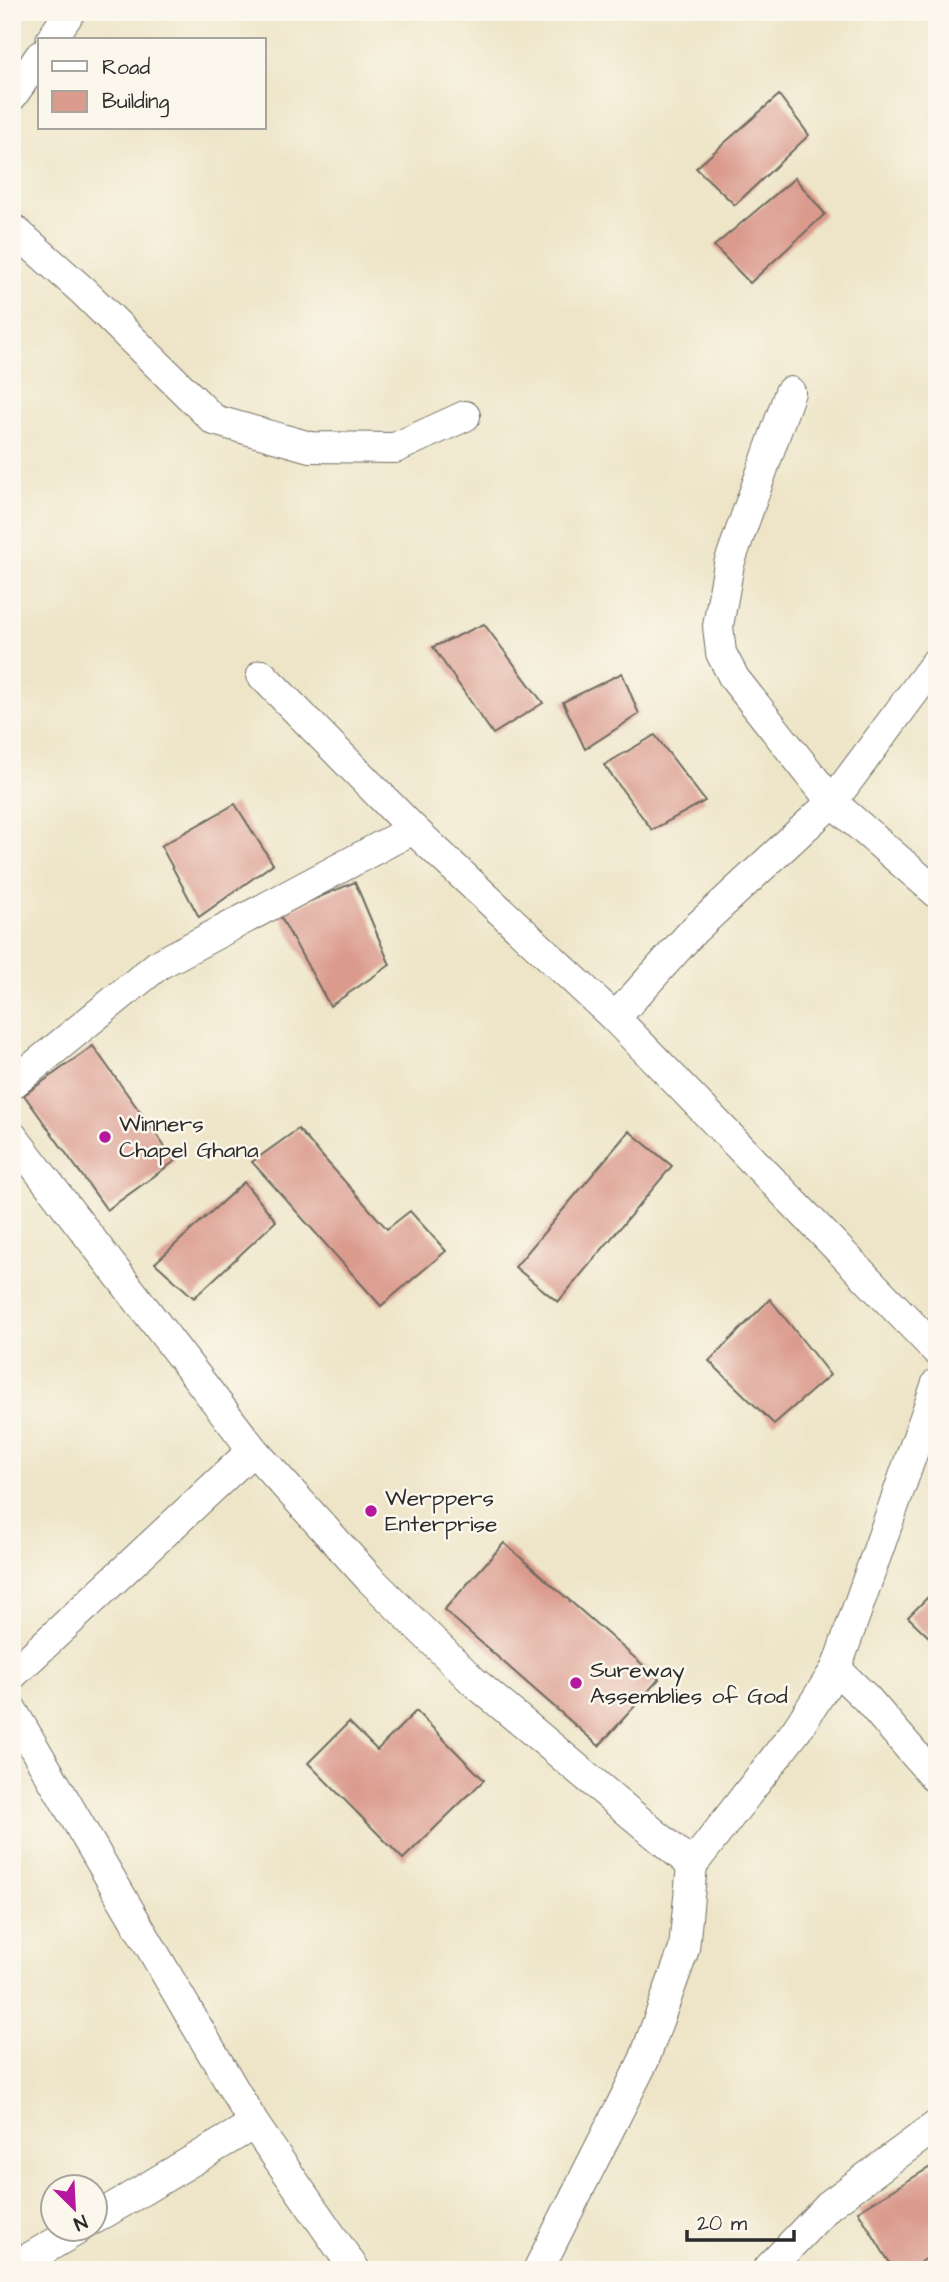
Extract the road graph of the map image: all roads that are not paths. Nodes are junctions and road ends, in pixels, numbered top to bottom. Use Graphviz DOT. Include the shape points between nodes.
graph roads {
  1 [pos="71,12"];
  2 [pos="52,38"];
  3 [pos="38,59"];
  4 [pos="12,96"];
  5 [pos="12,228"];
  6 [pos="790,391"];
  7 [pos="465,416"];
  8 [pos="937,661"];
  9 [pos="262,675"];
  10 [pos="832,802"];
  11 [pos="413,828"];
  12 [pos="937,893"];
  13 [pos="615,1018"];
  14 [pos="12,1084"];
  15 [pos="12,1136"];
  16 [pos="937,1351"];
  17 [pos="937,1382"];
  18 [pos="253,1450"];
  19 [pos="836,1669"];
  20 [pos="12,1675"];
  21 [pos="12,1710"];
  22 [pos="937,1780"];
  23 [pos="692,1865"];
  24 [pos="254,2124"];
  25 [pos="937,2125"];
  26 [pos="108,2211"];
  27 [pos="53,2244"];
  28 [pos="12,2268"];
  29 [pos="355,2270"];
  30 [pos="538,2270"];
  31 [pos="767,2270"];
  1 -- 2 [label="street"];
  3 -- 4 [label="street"];
  5 -- 7 [label="street" via="214,420 310,447 395,448"];
  6 -- 10 [label="street" via="729,564 718,626 720,653 734,678"];
  8 -- 10 [label="street"];
  9 -- 11 [label="street"];
  10 -- 12 [label="street"];
  10 -- 13 [label="street" via="694,930"];
  11 -- 13 [label="street"];
  11 -- 14 [label="street" via="158,965"];
  13 -- 16 [label="street"];
  15 -- 18 [label="street"];
  17 -- 19 [label="street"];
  18 -- 20 [label="street"];
  18 -- 23 [label="street" via="369,1578 473,1681"];
  19 -- 22 [label="street"];
  19 -- 23 [label="street" via="796,1731"];
  21 -- 24 [label="street"];
  23 -- 30 [label="street" via="684,1949 644,2060"];
  24 -- 26 [label="street"];
  24 -- 29 [label="street"];
  25 -- 31 [label="street" via="829,2205"];
  27 -- 28 [label="street"];
}
